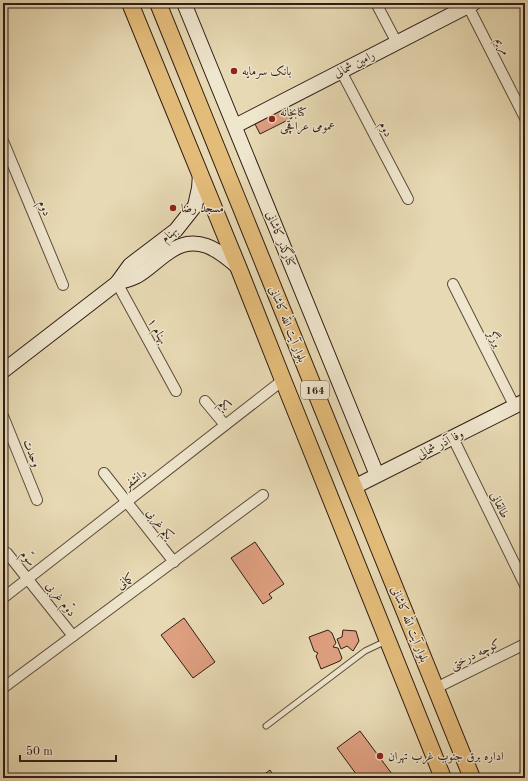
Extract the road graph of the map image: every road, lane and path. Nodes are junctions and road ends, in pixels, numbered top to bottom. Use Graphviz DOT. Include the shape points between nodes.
graph roads {
  1 [pos="130,3"];
  2 [pos="158,3"];
  3 [pos="184,3"];
  4 [pos="376,3"];
  5 [pos="471,5"];
  6 [pos="397,43"];
  7 [pos="341,71"];
  8 [pos="525,118"];
  9 [pos="234,126"];
  10 [pos="3,140"];
  11 [pos="200,173"];
  12 [pos="408,199"];
  13 [pos="176,230"];
  14 [pos="186,243"];
  15 [pos="239,268"];
  16 [pos="117,283"];
  17 [pos="453,284"];
  18 [pos="64,285"];
  19 [pos="3,371"];
  20 [pos="283,380"];
  21 [pos="176,391"];
  22 [pos="205,400"];
  23 [pos="520,404"];
  24 [pos="3,416"];
  25 [pos="225,425"];
  26 [pos="453,438"];
  27 [pos="104,473"];
  28 [pos="378,475"];
  29 [pos="354,487"];
  30 [pos="263,495"];
  31 [pos="37,500"];
  32 [pos="127,502"];
  33 [pos="8,553"];
  34 [pos="174,562"];
  35 [pos="28,579"];
  36 [pos="525,585"];
  37 [pos="3,598"];
  38 [pos="73,636"];
  39 [pos="388,640"];
  40 [pos="525,644"];
  41 [pos="3,688"];
  42 [pos="436,688"];
  43 [pos="266,726"];
  44 [pos="443,778"];
  45 [pos="472,778"];
  1 -- 11 [label="main road, بلوار آیت الله کاشانی / 164"];
  2 -- 29 [label="main road, بلوار آیت الله کاشانی / 164"];
  3 -- 9 [label="street, کنارگذر کاشانی"];
  4 -- 6 [label="street"];
  5 -- 6 [label="street, رامین شمالی"];
  5 -- 8 [label="street, مریم"];
  6 -- 7 [label="street, رامین شمالی"];
  7 -- 9 [label="street, رامین شمالی"];
  7 -- 12 [label="street, دوم"];
  9 -- 28 [label="street, کنارگذر کاشانی"];
  10 -- 18 [label="street, دوم"];
  11 -- 13 [label="street, بهنام" via="200,188 195,206"];
  11 -- 15 [label="main road, بلوار آیت الله کاشانی / 164"];
  13 -- 14 [label="street" via="185,228 190,231"];
  13 -- 16 [label="street, بهنام" via="130,265"];
  14 -- 15 [label="street, بهنام" via="211,247"];
  14 -- 16 [label="street, بهنام" via="170,251 137,276"];
  15 -- 20 [label="main road, بلوار آیت الله کاشانی / 164"];
  16 -- 19 [label="street, بهنام"];
  16 -- 21 [label="street, بهنام ۱"];
  17 -- 23 [label="street, برزگر"];
  20 -- 25 [label="street, دانشفر"];
  20 -- 39 [label="main road, بلوار آیت الله کاشانی / 164"];
  22 -- 25 [label="street, یکم"];
  23 -- 26 [label="street, وفا آذر شمالی"];
  24 -- 31 [label="street, وحدت"];
  25 -- 32 [label="street, دانشفر"];
  26 -- 28 [label="street, وفا آذر شمالی"];
  26 -- 36 [label="street, طالقانی"];
  27 -- 32 [label="street, یکم غربی"];
  28 -- 29 [label="street, وفا آذر شمالی"];
  29 -- 42 [label="main road, بلوار آیت الله کاشانی / 164"];
  30 -- 34 [label="street, کمانی"];
  32 -- 34 [label="street, یکم غربی"];
  32 -- 35 [label="street, دانشفر"];
  33 -- 35 [label="street, سوّم"];
  34 -- 38 [label="street, کمانی"];
  35 -- 37 [label="street, دانشفر"];
  35 -- 38 [label="street, دوّم غربی"];
  38 -- 41 [label="street, کمانی"];
  39 -- 43 [label="lane" via="364,651"];
  39 -- 44 [label="main road, بلوار آیت الله کاشانی / 164"];
  40 -- 42 [label="street, کوچه درختی"];
  42 -- 45 [label="main road, بلوار آیت الله کاشانی / 164"];
}
